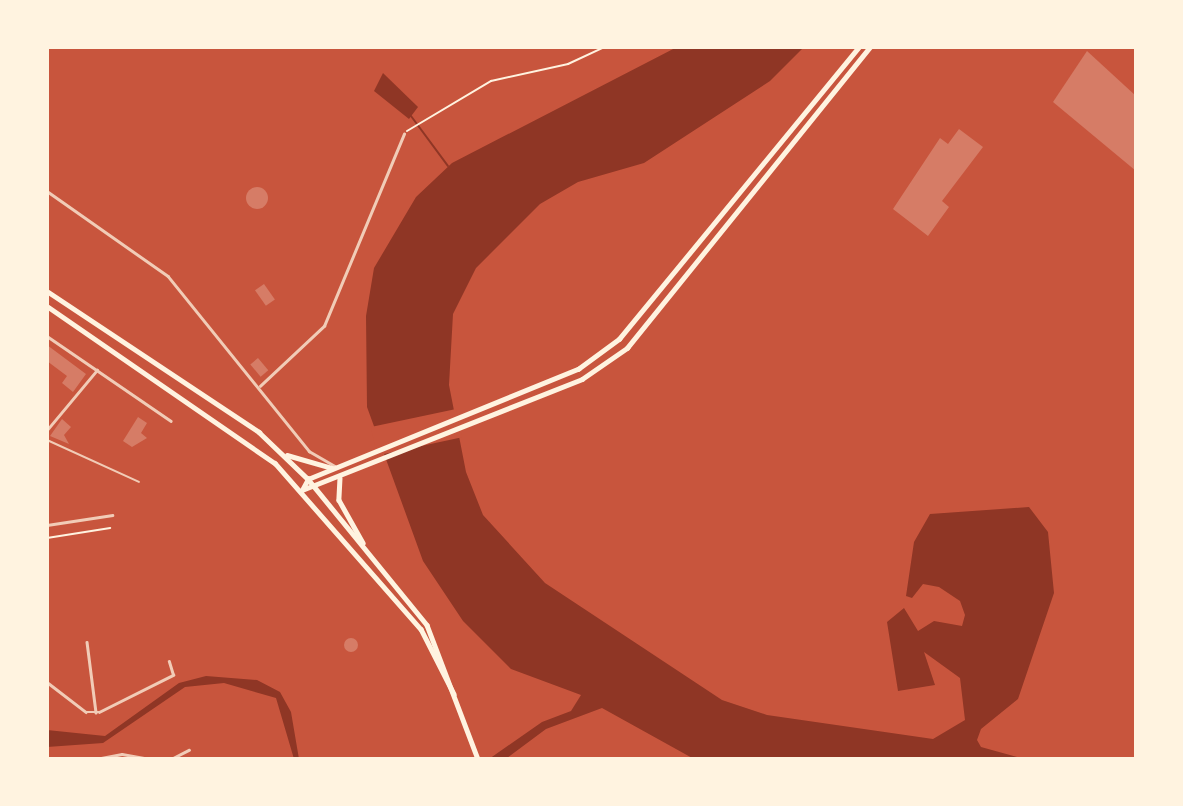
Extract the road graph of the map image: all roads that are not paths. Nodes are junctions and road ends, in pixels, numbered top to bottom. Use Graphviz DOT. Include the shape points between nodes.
graph roads {
  1 [pos="859,47"];
  2 [pos="870,47"];
  3 [pos="404,134"];
  4 [pos="47,191"];
  5 [pos="47,291"];
  6 [pos="47,306"];
  7 [pos="47,336"];
  8 [pos="97,370"];
  9 [pos="260,386"];
  10 [pos="171,421"];
  11 [pos="47,430"];
  12 [pos="47,440"];
  13 [pos="309,451"];
  14 [pos="284,454"];
  15 [pos="299,460"];
  16 [pos="337,467"];
  17 [pos="340,478"];
  18 [pos="308,479"];
  19 [pos="139,482"];
  20 [pos="314,486"];
  21 [pos="302,491"];
  22 [pos="112,515"];
  23 [pos="47,525"];
  24 [pos="379,566"];
  25 [pos="87,642"];
  26 [pos="169,662"];
  27 [pos="47,682"];
  28 [pos="454,695"];
  29 [pos="96,712"];
  30 [pos="189,750"];
  31 [pos="96,759"];
  32 [pos="151,759"];
  33 [pos="171,759"];
  34 [pos="478,759"];
  1 -- 16 [label="main road" via="646,314 578,369"];
  2 -- 17 [label="main road" via="649,326 582,379"];
  3 -- 9 [label="street" via="324,326"];
  4 -- 9 [label="street" via="168,276"];
  5 -- 14 [label="main road"];
  6 -- 21 [label="main road" via="251,443"];
  7 -- 8 [label="street"];
  8 -- 10 [label="street"];
  8 -- 11 [label="street"];
  9 -- 13 [label="street"];
  12 -- 19 [label="street"];
  13 -- 15 [label="street"];
  13 -- 16 [label="street"];
  14 -- 15 [label="main road"];
  14 -- 18 [label="main road"];
  15 -- 16 [label="main road"];
  16 -- 18 [label="main road"];
  17 -- 20 [label="main road"];
  17 -- 24 [label="main road" via="341,507"];
  18 -- 20 [label="main road"];
  18 -- 21 [label="main road"];
  20 -- 21 [label="main road"];
  20 -- 24 [label="main road"];
  21 -- 28 [label="main road" via="421,629"];
  22 -- 23 [label="street"];
  24 -- 28 [label="main road" via="427,625"];
  25 -- 29 [label="street"];
  26 -- 29 [label="street" via="173,676"];
  27 -- 29 [label="street" via="78,707"];
  28 -- 34 [label="main road"];
  30 -- 33 [label="street"];
  31 -- 32 [label="street" via="122,754"];
}
